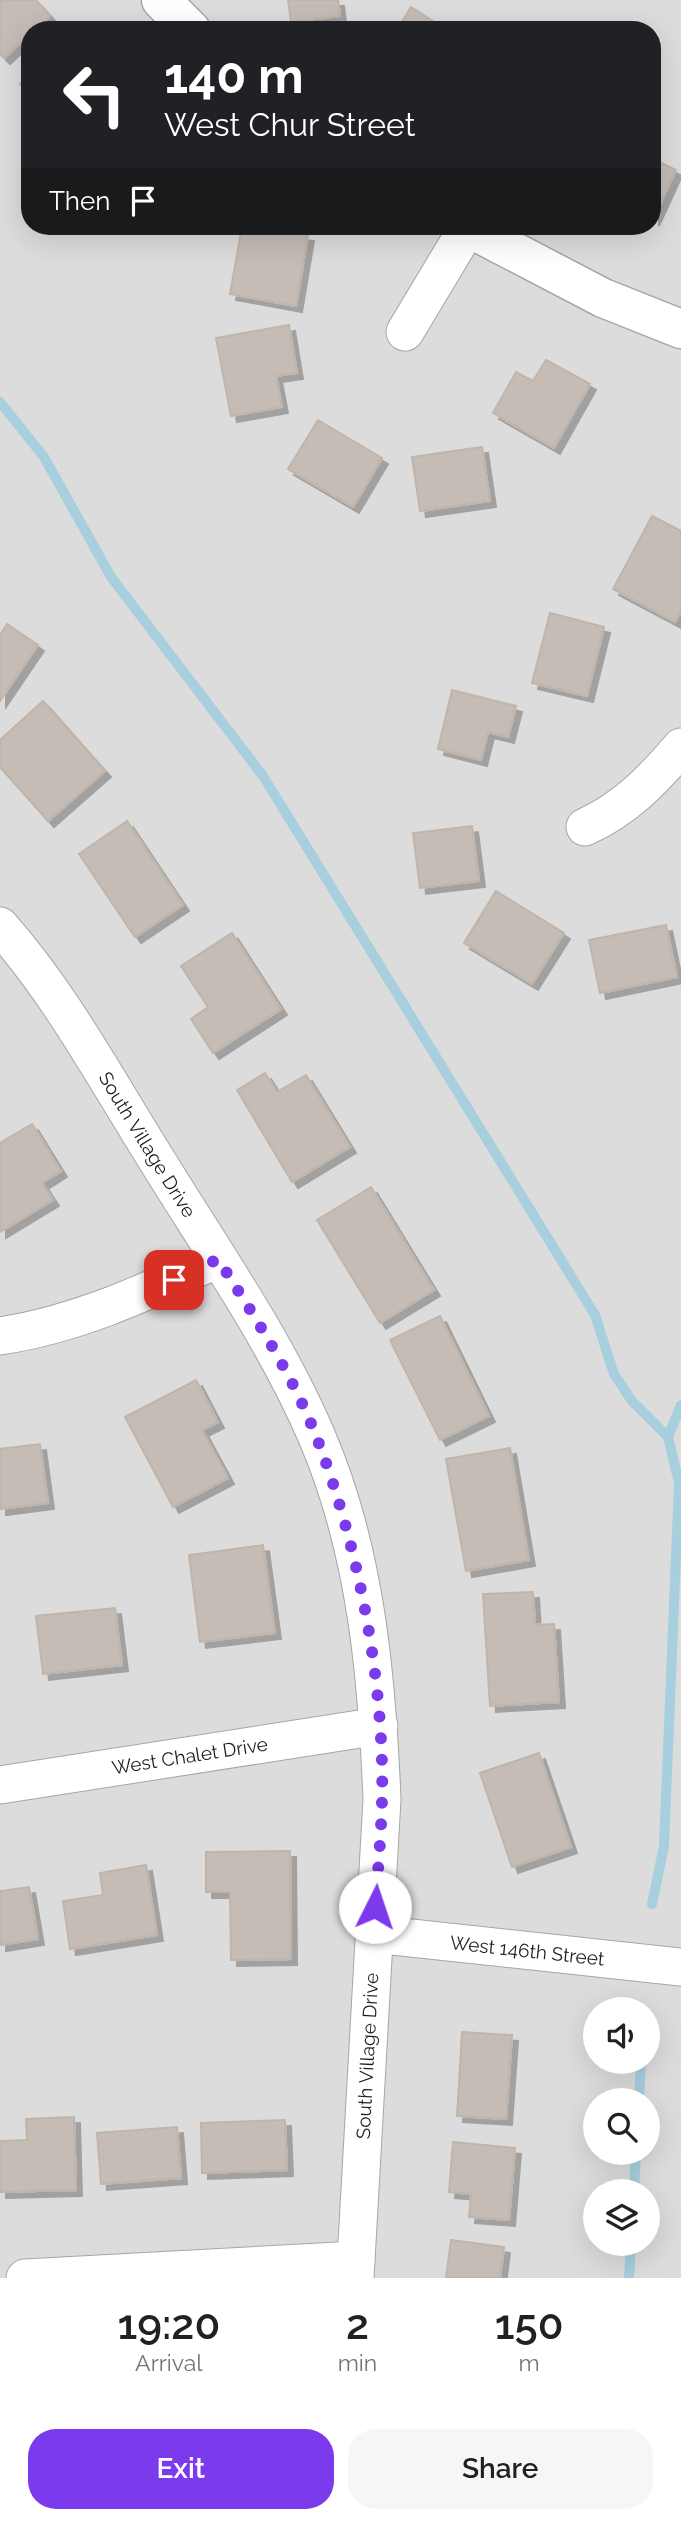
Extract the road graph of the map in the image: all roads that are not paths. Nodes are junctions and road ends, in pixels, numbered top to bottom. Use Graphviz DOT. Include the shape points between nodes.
graph roads {
  1 [pos="161,0"];
  2 [pos="182,21"];
  3 [pos="461,235"];
  4 [pos="481,235"];
  5 [pos="681,330"];
  6 [pos="405,332"];
  7 [pos="681,747"];
  8 [pos="585,827"];
  9 [pos="0,926"];
  10 [pos="218,1259"];
  11 [pos="0,1336"];
  12 [pos="379,1726"];
  13 [pos="0,1784"];
  14 [pos="374,1934"];
  15 [pos="681,1967"];
  16 [pos="355,2269"];
  17 [pos="25,2278"];
  1 -- 2 [label="street"];
  3 -- 6 [label="street"];
  4 -- 5 [label="street" via="603,298"];
  7 -- 8 [label="street" via="637,795 609,817"];
  9 -- 10 [label="street, South Village Drive" via="68,1019"];
  10 -- 11 [label="street" via="108,1310"];
  10 -- 12 [label="street, South Village Drive" via="289,1377 337,1493 367,1618"];
  12 -- 13 [label="street, West Chalet Drive"];
  12 -- 14 [label="street, South Village Drive" via="382,1799"];
  14 -- 15 [label="street, West 146th Street"];
  14 -- 16 [label="street, South Village Drive"];
  16 -- 17 [label="street"];
}
